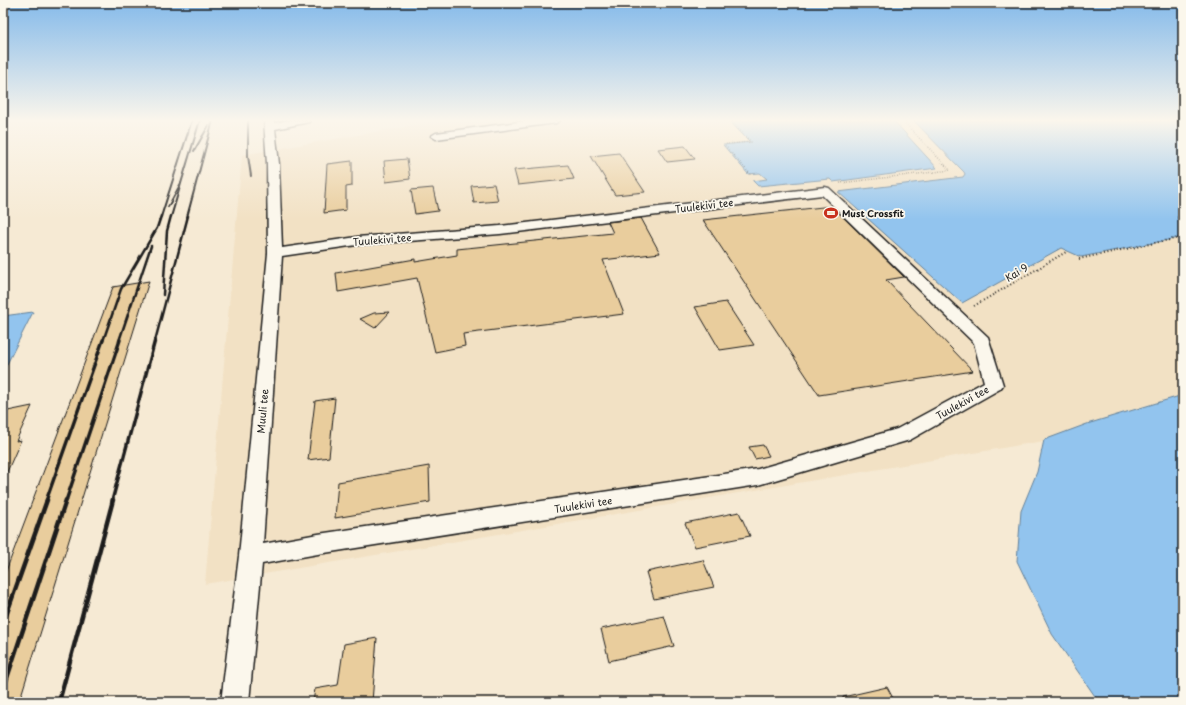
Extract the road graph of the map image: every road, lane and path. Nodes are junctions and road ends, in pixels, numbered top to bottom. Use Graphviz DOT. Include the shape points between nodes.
graph roads {
  1 [pos="273,153"];
  2 [pos="733,153"];
  3 [pos="934,153"];
  4 [pos="751,175"];
  5 [pos="840,183"];
  6 [pos="1183,216"];
  7 [pos="1183,222"];
  8 [pos="1183,238"];
  9 [pos="1066,252"];
  10 [pos="275,253"];
  11 [pos="1079,259"];
  12 [pos="974,306"];
  13 [pos="251,556"];
  14 [pos="235,702"];
  1 -- 10 [label="street, Muuli tee"];
  2 -- 4 [label="path"];
  3 -- 5 [label="path" via="950,169"];
  6 -- 7 [label="path" via="1178,217"];
  8 -- 11 [label="path"];
  9 -- 12 [label="path, Kai 9"];
  10 -- 13 [label="street, Muuli tee"];
  10 -- 13 [label="street, Tuulekivi tee" via="357,242 500,230 825,191 982,341 994,385 903,435 758,477"];
  13 -- 14 [label="street, Muuli tee"];
}
